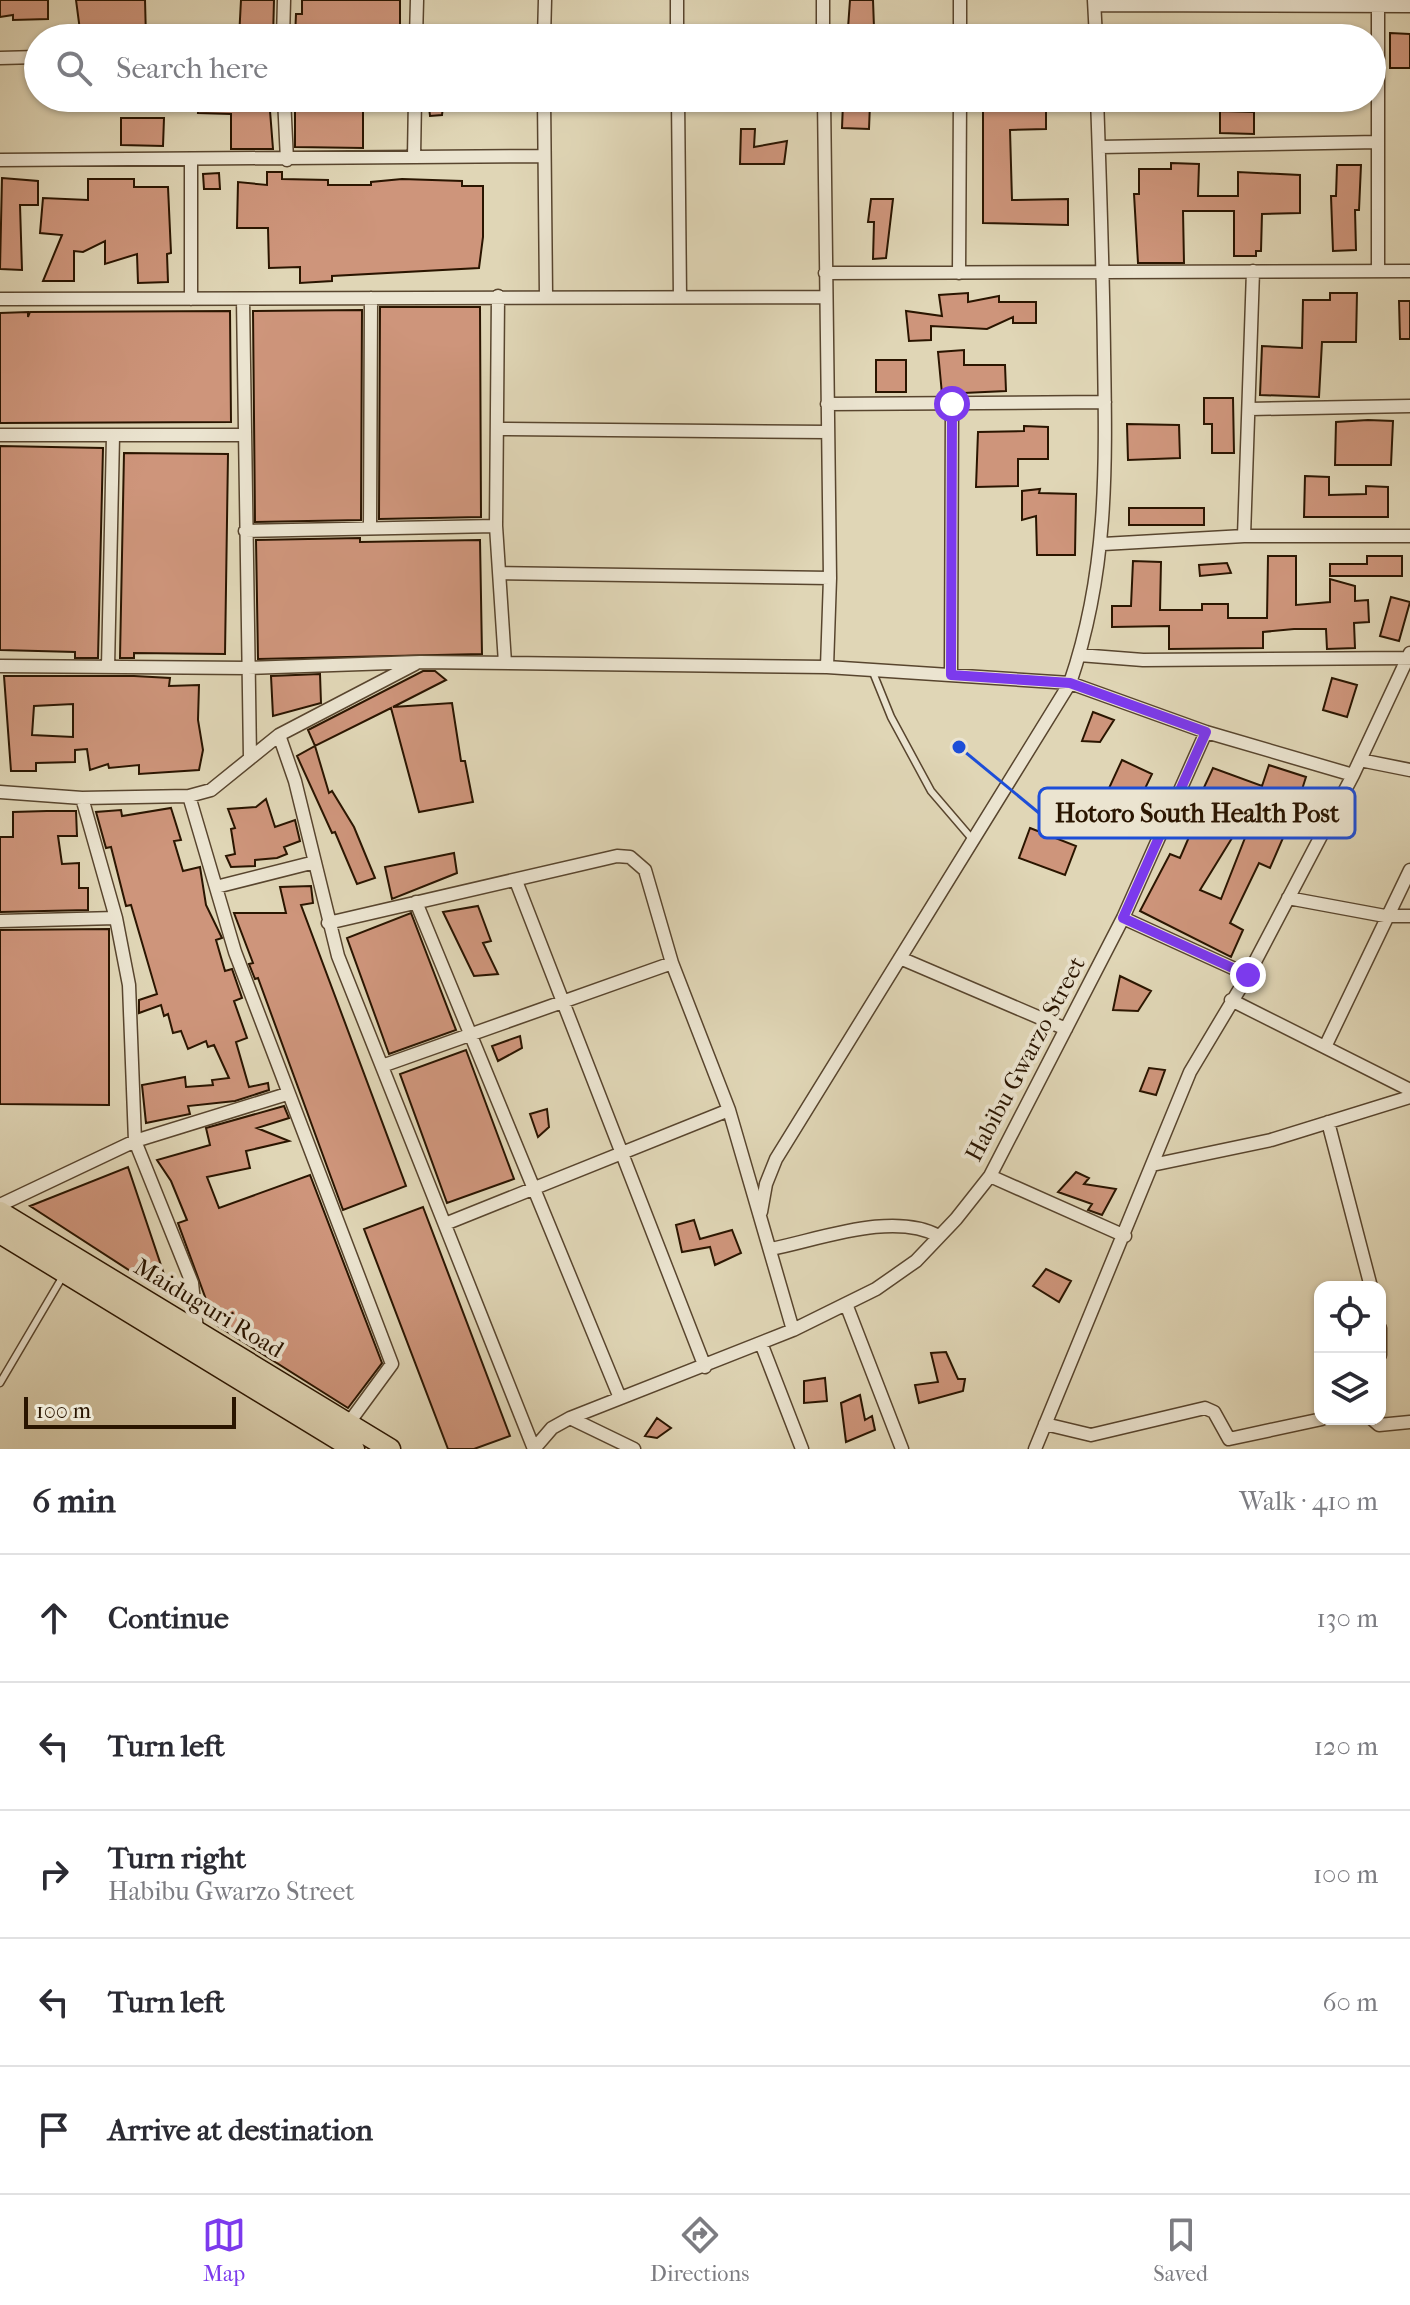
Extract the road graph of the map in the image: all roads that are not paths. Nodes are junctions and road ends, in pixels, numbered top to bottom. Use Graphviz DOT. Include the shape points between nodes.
graph roads {
  1 [pos="284,0"];
  2 [pos="417,0"];
  3 [pos="545,0"];
  4 [pos="677,0"];
  5 [pos="823,0"];
  6 [pos="960,0"];
  7 [pos="1094,2"];
  8 [pos="1378,6"];
  9 [pos="1410,6"];
  10 [pos="283,24"];
  11 [pos="416,24"];
  12 [pos="544,24"];
  13 [pos="677,24"];
  14 [pos="823,24"];
  15 [pos="960,24"];
  16 [pos="1095,24"];
  17 [pos="1378,24"];
  18 [pos="24,57"];
  19 [pos="0,58"];
  20 [pos="285,112"];
  21 [pos="415,112"];
  22 [pos="544,112"];
  23 [pos="678,112"];
  24 [pos="824,112"];
  25 [pos="960,112"];
  26 [pos="1098,112"];
  27 [pos="1378,112"];
  28 [pos="1378,142"];
  29 [pos="1099,147"];
  30 [pos="543,156"];
  31 [pos="414,157"];
  32 [pos="0,160"];
  33 [pos="191,160"];
  34 [pos="287,160"];
  35 [pos="1253,271"];
  36 [pos="1378,271"];
  37 [pos="1410,271"];
  38 [pos="825,273"];
  39 [pos="959,273"];
  40 [pos="1103,273"];
  41 [pos="546,295"];
  42 [pos="498,296"];
  43 [pos="680,297"];
  44 [pos="825,297"];
  45 [pos="371,298"];
  46 [pos="0,299"];
  47 [pos="191,299"];
  48 [pos="243,299"];
  49 [pos="1105,402"];
  50 [pos="827,404"];
  51 [pos="952,404"];
  52 [pos="1410,406"];
  53 [pos="1250,409"];
  54 [pos="499,429"];
  55 [pos="828,432"];
  56 [pos="0,435"];
  57 [pos="244,435"];
  58 [pos="113,436"];
  59 [pos="496,526"];
  60 [pos="370,528"];
  61 [pos="245,531"];
  62 [pos="1244,536"];
  63 [pos="1410,536"];
  64 [pos="1103,544"];
  65 [pos="499,573"];
  66 [pos="830,578"];
  67 [pos="1079,655"];
  68 [pos="1409,656"];
  69 [pos="420,662"];
  70 [pos="505,663"];
  71 [pos="0,666"];
  72 [pos="108,667"];
  73 [pos="827,667"];
  74 [pos="248,668"];
  75 [pos="872,670"];
  76 [pos="951,675"];
  77 [pos="1070,683"];
  78 [pos="1206,732"];
  79 [pos="279,735"];
  80 [pos="250,757"];
  81 [pos="1360,760"];
  82 [pos="1410,770"];
  83 [pos="1353,775"];
  84 [pos="0,792"];
  85 [pos="189,796"];
  86 [pos="82,798"];
  87 [pos="973,840"];
  88 [pos="315,862"];
  89 [pos="1410,870"];
  90 [pos="516,881"];
  91 [pos="216,887"];
  92 [pos="1288,898"];
  93 [pos="416,902"];
  94 [pos="1385,916"];
  95 [pos="1410,916"];
  96 [pos="116,918"];
  97 [pos="1123,918"];
  98 [pos="0,921"];
  99 [pos="328,923"];
  100 [pos="900,958"];
  101 [pos="672,963"];
  102 [pos="1248,975"];
  103 [pos="1231,1000"];
  104 [pos="561,1004"];
  105 [pos="1066,1029"];
  106 [pos="469,1036"];
  107 [pos="1325,1047"];
  108 [pos="382,1066"];
  109 [pos="1410,1090"];
  110 [pos="287,1094"];
  111 [pos="1410,1097"];
  112 [pos="729,1110"];
  113 [pos="1328,1122"];
  114 [pos="135,1141"];
  115 [pos="621,1152"];
  116 [pos="1152,1165"];
  117 [pos="990,1176"];
  118 [pos="534,1187"];
  119 [pos="0,1205"];
  120 [pos="0,1212"];
  121 [pos="761,1212"];
  122 [pos="445,1224"];
  123 [pos="0,1233"];
  124 [pos="939,1236"];
  125 [pos="1125,1236"];
  126 [pos="771,1249"];
  127 [pos="69,1265"];
  128 [pos="1369,1281"];
  129 [pos="846,1304"];
  130 [pos="197,1330"];
  131 [pos="793,1330"];
  132 [pos="761,1343"];
  133 [pos="705,1367"];
  134 [pos="0,1383"];
  135 [pos="620,1398"];
  136 [pos="570,1418"];
  137 [pos="1314,1421"];
  138 [pos="1410,1422"];
  139 [pos="348,1424"];
  140 [pos="1045,1424"];
  141 [pos="1386,1424"];
  142 [pos="354,1449"];
  143 [pos="390,1449"];
  144 [pos="534,1449"];
  145 [pos="634,1449"];
  146 [pos="802,1449"];
  147 [pos="902,1449"];
  148 [pos="1035,1449"];
  1 -- 10 [label="street"];
  2 -- 11 [label="street"];
  3 -- 12 [label="street"];
  4 -- 13 [label="street"];
  5 -- 14 [label="street"];
  6 -- 15 [label="street"];
  7 -- 8 [label="street"];
  7 -- 16 [label="street"];
  8 -- 9 [label="street"];
  8 -- 17 [label="street"];
  18 -- 19 [label="street"];
  20 -- 34 [label="street"];
  21 -- 31 [label="street"];
  22 -- 30 [label="street"];
  23 -- 43 [label="street"];
  24 -- 38 [label="street"];
  25 -- 39 [label="street"];
  26 -- 29 [label="street"];
  27 -- 28 [label="street"];
  28 -- 29 [label="street"];
  28 -- 36 [label="street"];
  29 -- 40 [label="street"];
  30 -- 31 [label="street"];
  30 -- 41 [label="street"];
  31 -- 34 [label="street"];
  32 -- 33 [label="street"];
  33 -- 34 [label="street"];
  33 -- 47 [label="street"];
  35 -- 36 [label="street"];
  35 -- 40 [label="street"];
  35 -- 53 [label="street"];
  36 -- 37 [label="street"];
  38 -- 39 [label="street"];
  38 -- 44 [label="street"];
  39 -- 40 [label="street"];
  40 -- 49 [label="street"];
  41 -- 42 [label="street"];
  41 -- 43 [label="street"];
  42 -- 45 [label="street"];
  42 -- 54 [label="street"];
  43 -- 44 [label="street"];
  44 -- 50 [label="street"];
  45 -- 48 [label="street"];
  45 -- 60 [label="street"];
  46 -- 47 [label="street"];
  47 -- 48 [label="street"];
  48 -- 57 [label="street"];
  49 -- 51 [label="street"];
  49 -- 64 [label="street"];
  50 -- 51 [label="street"];
  50 -- 55 [label="street"];
  51 -- 76 [label="street"];
  52 -- 53 [label="street"];
  53 -- 62 [label="street"];
  54 -- 55 [label="street"];
  54 -- 59 [label="street"];
  55 -- 66 [label="street"];
  56 -- 58 [label="street"];
  57 -- 58 [label="street"];
  57 -- 61 [label="street"];
  58 -- 72 [label="street"];
  59 -- 60 [label="street"];
  59 -- 65 [label="street"];
  60 -- 61 [label="street"];
  61 -- 74 [label="street"];
  62 -- 63 [label="street"];
  62 -- 64 [label="street"];
  64 -- 67 [label="street"];
  65 -- 66 [label="street"];
  65 -- 70 [label="street"];
  66 -- 73 [label="street"];
  67 -- 68 [label="street" via="1143,660"];
  67 -- 77 [label="street"];
  68 -- 81 [label="street"];
  69 -- 70 [label="street"];
  69 -- 74 [label="street"];
  69 -- 79 [label="street"];
  70 -- 73 [label="street"];
  71 -- 72 [label="street"];
  72 -- 74 [label="street"];
  73 -- 75 [label="street"];
  74 -- 80 [label="street"];
  75 -- 76 [label="street"];
  75 -- 87 [label="lane" via="931,791"];
  76 -- 77 [label="street"];
  77 -- 78 [label="street"];
  77 -- 87 [label="street"];
  78 -- 83 [label="street"];
  78 -- 97 [label="street, Habibu Gwarzo Street"];
  79 -- 80 [label="street"];
  79 -- 88 [label="street"];
  80 -- 85 [label="street" via="228,779"];
  81 -- 82 [label="street"];
  81 -- 83 [label="street"];
  83 -- 92 [label="street"];
  84 -- 86 [label="street"];
  85 -- 86 [label="street"];
  85 -- 91 [label="street"];
  86 -- 96 [label="street"];
  87 -- 100 [label="street"];
  88 -- 91 [label="street"];
  88 -- 99 [label="street"];
  89 -- 94 [label="street"];
  90 -- 93 [label="street"];
  90 -- 101 [label="street" via="630,857 645,870"];
  90 -- 104 [label="street"];
  91 -- 110 [label="street"];
  92 -- 94 [label="street"];
  92 -- 102 [label="street"];
  93 -- 99 [label="street"];
  93 -- 106 [label="street"];
  94 -- 95 [label="street"];
  94 -- 107 [label="street"];
  96 -- 98 [label="street"];
  96 -- 114 [label="street" via="131,1007"];
  97 -- 102 [label="street"];
  97 -- 105 [label="street, Habibu Gwarzo Street"];
  99 -- 108 [label="street"];
  100 -- 105 [label="street"];
  100 -- 121 [label="street" via="776,1159"];
  101 -- 104 [label="street"];
  101 -- 112 [label="street"];
  102 -- 103 [label="street"];
  103 -- 107 [label="street"];
  103 -- 116 [label="street" via="1190,1072"];
  104 -- 106 [label="street"];
  104 -- 115 [label="street"];
  105 -- 117 [label="street, Habibu Gwarzo Street"];
  106 -- 108 [label="street"];
  106 -- 118 [label="street"];
  107 -- 109 [label="street"];
  108 -- 122 [label="street"];
  110 -- 114 [label="street"];
  110 -- 139 [label="street" via="392,1364"];
  111 -- 113 [label="street"];
  112 -- 115 [label="street"];
  112 -- 121 [label="street"];
  113 -- 116 [label="street"];
  113 -- 128 [label="street"];
  114 -- 119 [label="street"];
  114 -- 130 [label="street" via="192,1283"];
  115 -- 118 [label="street"];
  115 -- 133 [label="street"];
  116 -- 125 [label="street"];
  117 -- 124 [label="street, Habibu Gwarzo Street"];
  117 -- 125 [label="street"];
  118 -- 122 [label="street"];
  118 -- 135 [label="street"];
  120 -- 127 [label="highway, Maiduguri Road"];
  121 -- 126 [label="street"];
  122 -- 144 [label="street"];
  123 -- 127 [label="highway, Maiduguri Road"];
  124 -- 126 [label="street" via="920,1226 898,1224"];
  124 -- 129 [label="street, Habibu Gwarzo Street" via="916,1261"];
  125 -- 140 [label="street"];
  126 -- 131 [label="street"];
  127 -- 130 [label="highway, Maiduguri Road"];
  127 -- 134 [label="lane"];
  127 -- 142 [label="highway, Maiduguri Road"];
  129 -- 131 [label="street, Habibu Gwarzo Street"];
  129 -- 147 [label="street"];
  130 -- 139 [label="highway, Maiduguri Road"];
  131 -- 132 [label="street, Habibu Gwarzo Street"];
  132 -- 133 [label="street, Habibu Gwarzo Street"];
  132 -- 146 [label="street"];
  133 -- 135 [label="street, Habibu Gwarzo Street"];
  135 -- 136 [label="street, Habibu Gwarzo Street"];
  136 -- 144 [label="street, Habibu Gwarzo Street" via="552,1428"];
  136 -- 145 [label="street"];
  137 -- 140 [label="street" via="1229,1439 1214,1412 1205,1408 1091,1435"];
  138 -- 141 [label="street"];
  139 -- 143 [label="highway, Maiduguri Road"];
  140 -- 148 [label="street"];
}
